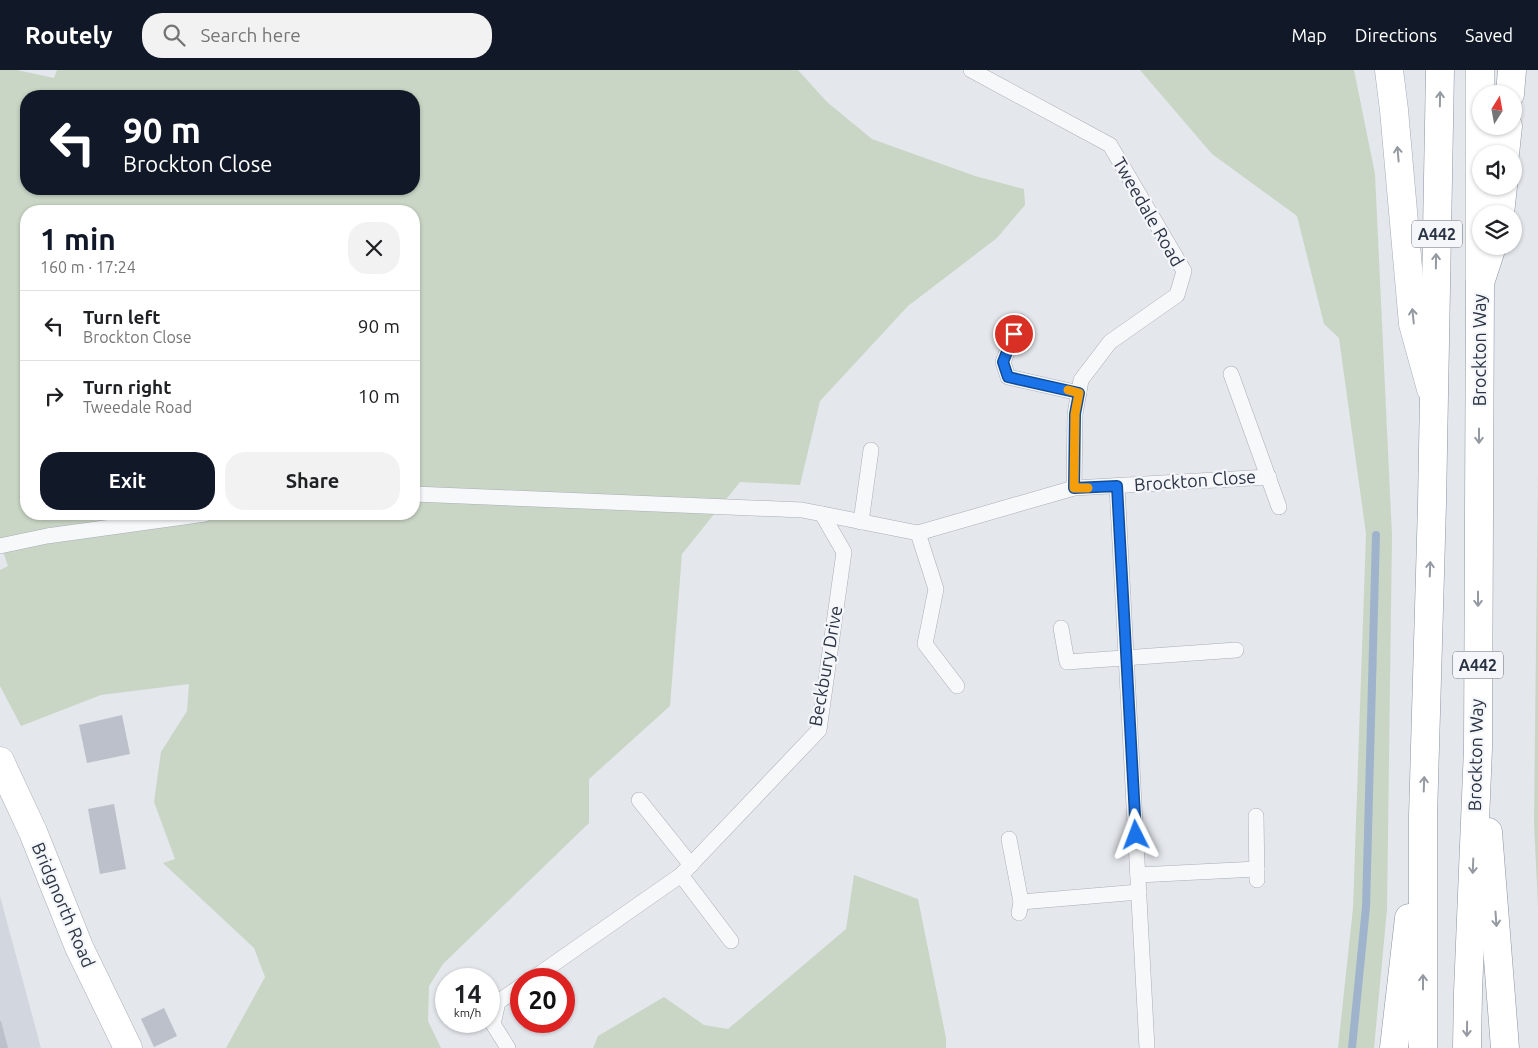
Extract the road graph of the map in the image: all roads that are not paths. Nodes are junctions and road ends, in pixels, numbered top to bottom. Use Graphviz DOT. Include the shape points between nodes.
graph roads {
  1 [pos="971,70"];
  2 [pos="1389,70"];
  3 [pos="1440,70"];
  4 [pos="1480,70"];
  5 [pos="1512,70"];
  6 [pos="1511,85"];
  7 [pos="1489,255"];
  8 [pos="1480,283"];
  9 [pos="1019,321"];
  10 [pos="1231,374"];
  11 [pos="1079,393"];
  12 [pos="1433,397"];
  13 [pos="871,450"];
  14 [pos="1269,477"];
  15 [pos="1117,486"];
  16 [pos="1074,488"];
  17 [pos="420,494"];
  18 [pos="1279,507"];
  19 [pos="822,514"];
  20 [pos="162,520"];
  21 [pos="860,522"];
  22 [pos="918,533"];
  23 [pos="0,546"];
  24 [pos="1061,628"];
  25 [pos="1236,650"];
  26 [pos="1126,658"];
  27 [pos="957,686"];
  28 [pos="1478,748"];
  29 [pos="0,761"];
  30 [pos="639,800"];
  31 [pos="1256,816"];
  32 [pos="1423,817"];
  33 [pos="1008,838"];
  34 [pos="686,870"];
  35 [pos="1138,875"];
  36 [pos="1139,892"];
  37 [pos="731,941"];
  38 [pos="548,968"];
  39 [pos="510,994"];
  40 [pos="128,1048"];
  41 [pos="508,1048"];
  42 [pos="1147,1048"];
  43 [pos="1394,1048"];
  44 [pos="1423,1048"];
  45 [pos="1467,1048"];
  46 [pos="1504,1048"];
  1 -- 11 [label="lane, Tweedale Road" via="1110,145 1184,271 1177,295 1110,342 1082,380"];
  12 -- 2 [label="main road, one-way" via="1414,324"];
  12 -- 3 [label="main road, A442, one-way"];
  4 -- 8 [label="main road, Brockton Way"];
  5 -- 6 [label="main road"];
  7 -- 8 [label="main road, A442"];
  8 -- 28 [label="main road, Brockton Way / A442, one-way"];
  9 -- 11 [label="lane" via="1003,362 1008,377"];
  10 -- 14 [label="lane, Brockton Close"];
  11 -- 16 [label="lane, Tweedale Road" via="1075,414"];
  32 -- 12 [label="main road, A442, one-way"];
  13 -- 21 [label="lane"];
  14 -- 15 [label="lane, Brockton Close"];
  14 -- 18 [label="lane, Brockton Close"];
  15 -- 16 [label="lane, Brockton Close"];
  15 -- 26 [label="lane"];
  16 -- 22 [label="lane, Brockton Close"];
  17 -- 19 [label="lane" via="802,510"];
  19 -- 21 [label="lane"];
  19 -- 34 [label="lane, Beckbury Drive" via="844,552 818,730"];
  20 -- 23 [label="lane"];
  21 -- 22 [label="lane"];
  22 -- 27 [label="lane" via="936,590 925,644"];
  24 -- 26 [label="lane" via="1067,662"];
  25 -- 26 [label="lane"];
  26 -- 35 [label="lane"];
  28 -- 45 [label="main road, Brockton Way / A442, one-way"];
  28 -- 46 [label="main road, A442, one-way" via="1491,850"];
  29 -- 40 [label="main road, Bridgnorth Road" via="33,832 79,947"];
  30 -- 34 [label="lane"];
  31 -- 35 [label="lane" via="1257,874"];
  32 -- 43 [label="main road, A442"];
  44 -- 32 [label="main road, A442, one-way"];
  33 -- 36 [label="lane" via="1020,908"];
  34 -- 37 [label="lane"];
  34 -- 38 [label="lane, Beckbury Drive"];
  35 -- 36 [label="lane"];
  36 -- 42 [label="lane"];
  39 -- 41 [label="lane" via="498,1002 493,1024"];
}
